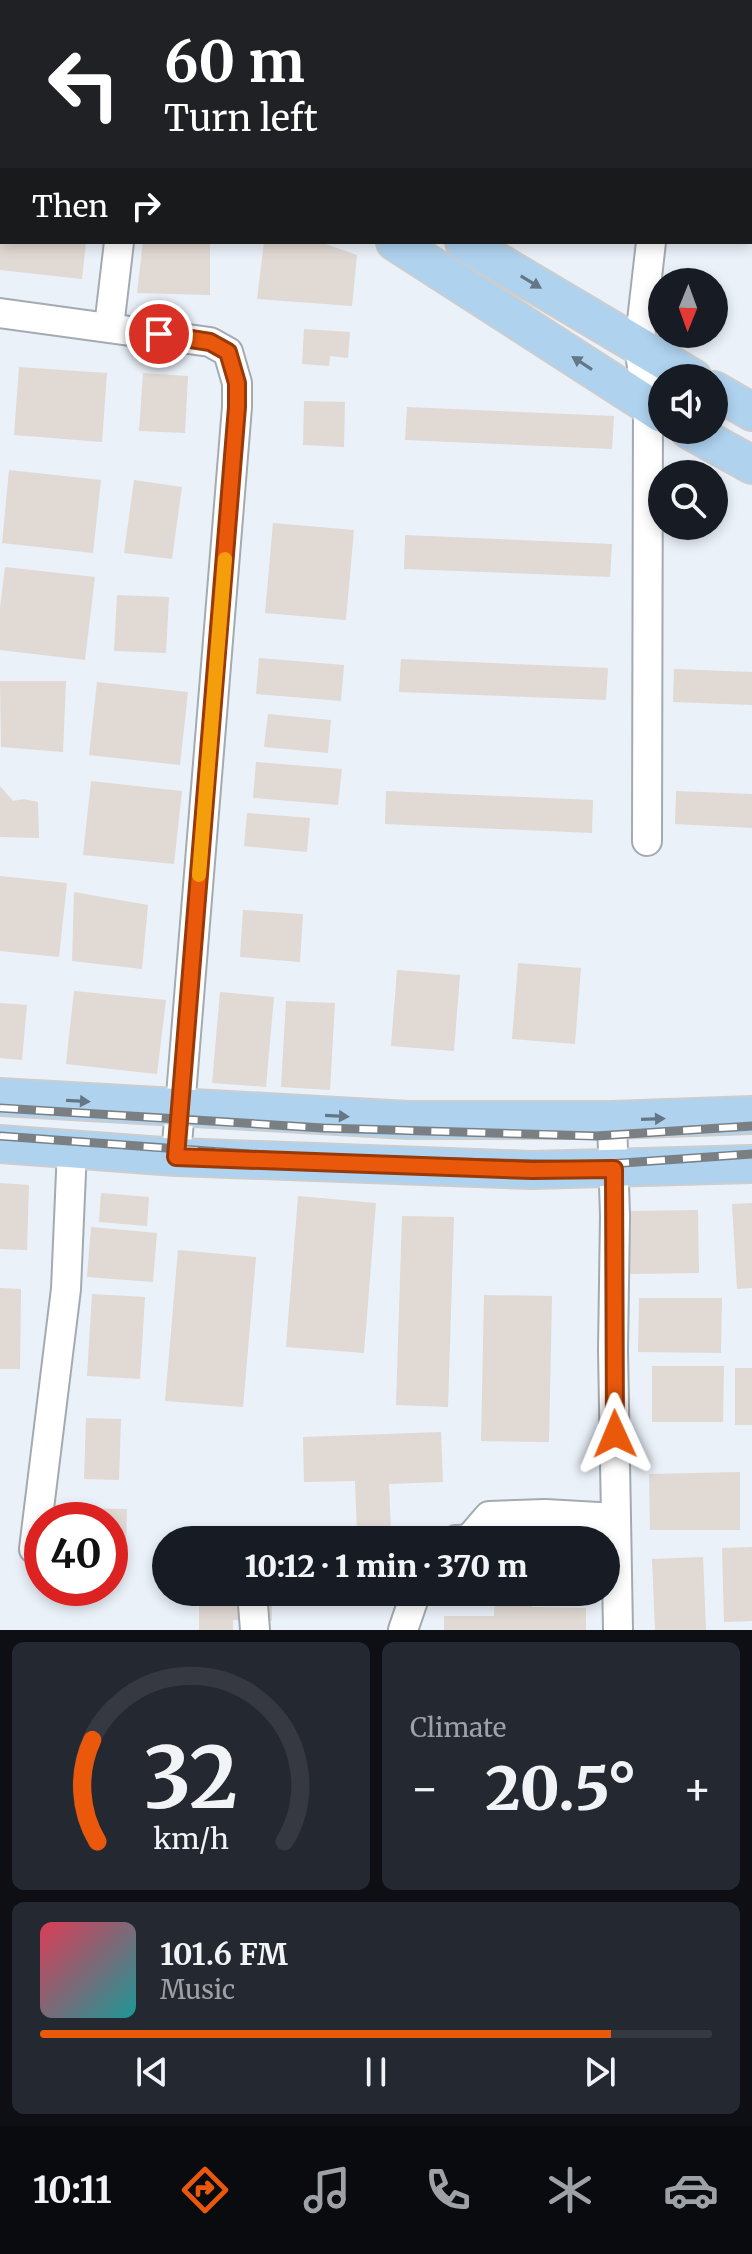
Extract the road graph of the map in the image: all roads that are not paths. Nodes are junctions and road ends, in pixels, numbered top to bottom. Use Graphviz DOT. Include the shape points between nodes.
graph roads {
  1 [pos="119,244"];
  2 [pos="398,244"];
  3 [pos="467,244"];
  4 [pos="651,244"];
  5 [pos="0,313"];
  6 [pos="109,327"];
  7 [pos="639,347"];
  8 [pos="669,364"];
  9 [pos="648,382"];
  10 [pos="728,398"];
  11 [pos="648,405"];
  12 [pos="752,412"];
  13 [pos="654,444"];
  14 [pos="714,444"];
  15 [pos="752,465"];
  16 [pos="647,841"];
  17 [pos="0,1097"];
  18 [pos="181,1107"];
  19 [pos="752,1115"];
  20 [pos="612,1120"];
  21 [pos="0,1144"];
  22 [pos="72,1149"];
  23 [pos="176,1157"];
  24 [pos="752,1164"];
  25 [pos="614,1169"];
  26 [pos="40,1502"];
  27 [pos="478,1526"];
  28 [pos="606,1526"];
  29 [pos="616,1526"];
  30 [pos="253,1606"];
  31 [pos="411,1606"];
  32 [pos="618,1606"];
  33 [pos="255,1630"];
  34 [pos="403,1630"];
  35 [pos="618,1630"];
  1 -- 6 [label="street"];
  11 -- 2 [label="main road, one-way"];
  3 -- 7 [label="main road, one-way"];
  4 -- 7 [label="street"];
  5 -- 6 [label="street"];
  6 -- 18 [label="street" via="210,342 228,352 237,383"];
  7 -- 8 [label="main road"];
  7 -- 9 [label="street"];
  10 -- 12 [label="main road"];
  13 -- 16 [label="street"];
  14 -- 15 [label="main road"];
  17 -- 18 [label="main road, one-way"];
  18 -- 20 [label="main road, one-way" via="408,1120"];
  18 -- 23 [label="street"];
  20 -- 19 [label="main road, one-way"];
  20 -- 25 [label="street"];
  21 -- 22 [label="main road"];
  22 -- 23 [label="main road"];
  22 -- 26 [label="street" via="66,1289"];
  23 -- 25 [label="main road"];
  24 -- 25 [label="main road"];
  25 -- 29 [label="street"];
  27 -- 28 [label="street" via="489,1516 545,1514"];
  30 -- 33 [label="street"];
  31 -- 34 [label="street"];
  32 -- 35 [label="street"];
}
